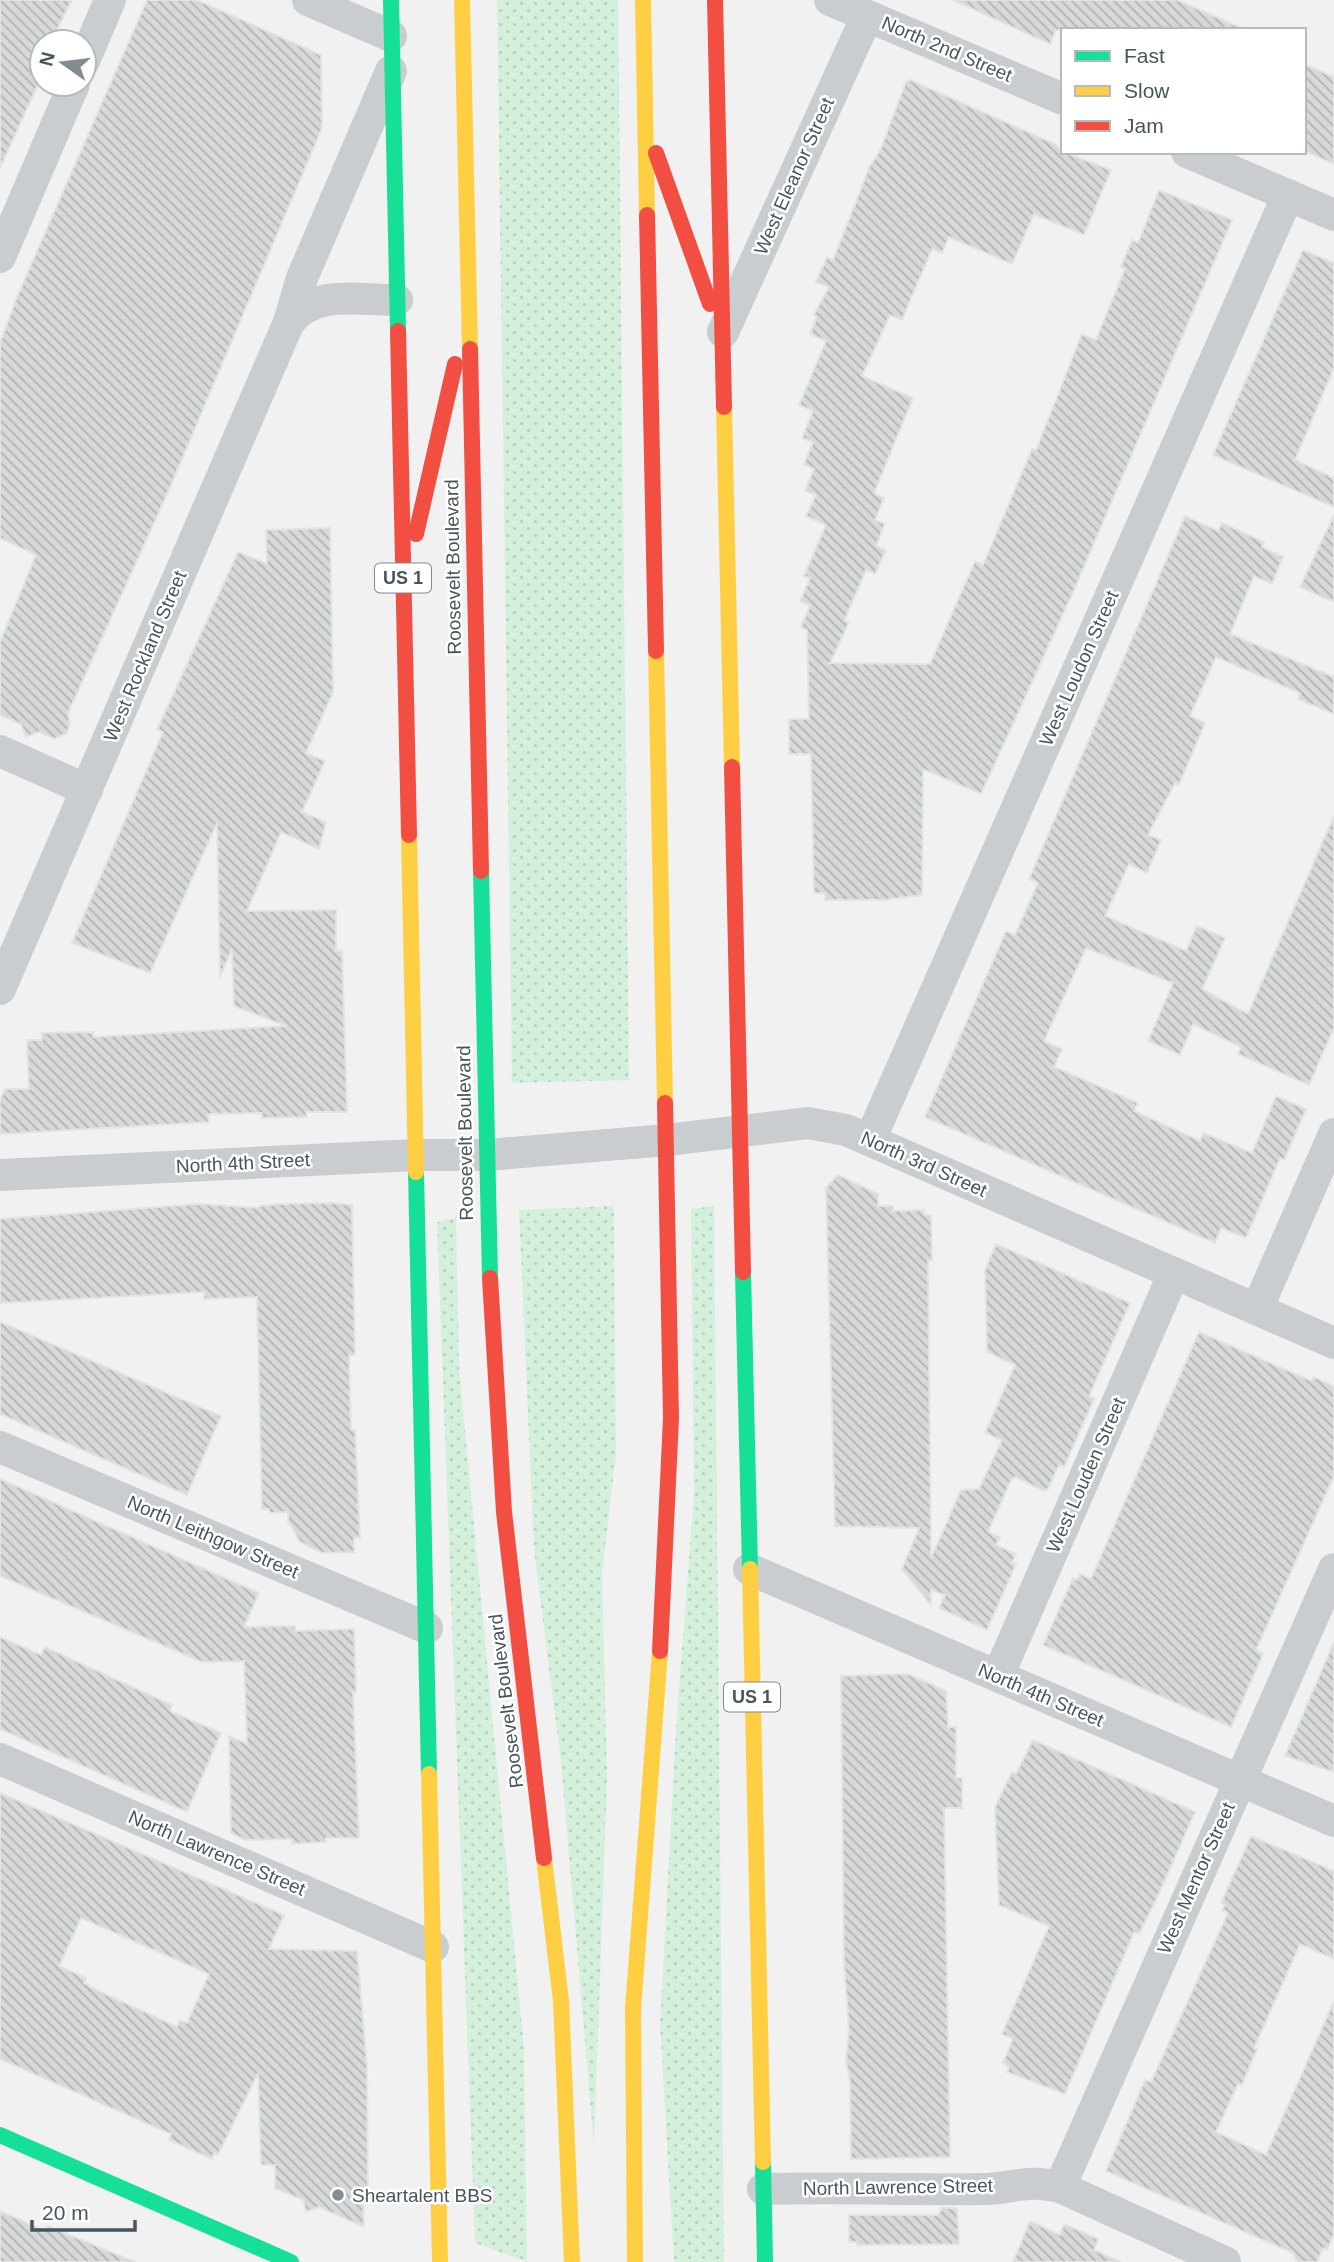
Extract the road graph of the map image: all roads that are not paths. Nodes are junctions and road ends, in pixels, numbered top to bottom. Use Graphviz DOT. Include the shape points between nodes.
graph roads {
  1 [pos="110,0"];
  2 [pos="308,0"];
  3 [pos="391,0"];
  4 [pos="462,0"];
  5 [pos="643,0"];
  6 [pos="715,0"];
  7 [pos="830,0"];
  8 [pos="867,16"];
  9 [pos="98,28"];
  10 [pos="391,36"];
  11 [pos="392,69"];
  12 [pos="68,98"];
  13 [pos="1061,98"];
  14 [pos="645,121"];
  15 [pos="1192,154"];
  16 [pos="1288,195"];
  17 [pos="1334,215"];
  18 [pos="0,257"];
  19 [pos="397,300"];
  20 [pos="468,308"];
  21 [pos="289,322"];
  22 [pos="721,336"];
  23 [pos="403,590"];
  24 [pos="0,751"];
  25 [pos="87,790"];
  26 [pos="0,989"];
  27 [pos="738,1131"];
  28 [pos="1334,1134"];
  29 [pos="667,1140"];
  30 [pos="870,1140"];
  31 [pos="416,1155"];
  32 [pos="487,1155"];
  33 [pos="0,1175"];
  34 [pos="1174,1273"];
  35 [pos="1257,1309"];
  36 [pos="1334,1343"];
  37 [pos="0,1447"];
  38 [pos="749,1569"];
  39 [pos="1334,1569"];
  40 [pos="427,1628"];
  41 [pos="998,1676"];
  42 [pos="0,1759"];
  43 [pos="1239,1780"];
  44 [pos="1334,1821"];
  45 [pos="433,1947"];
  46 [pos="0,2135"];
  47 [pos="1059,2187"];
  48 [pos="763,2189"];
  49 [pos="572,2259"];
  50 [pos="291,2262"];
  51 [pos="440,2262"];
  52 [pos="635,2262"];
  53 [pos="765,2262"];
  54 [pos="1225,2262"];
  1 -- 9 [label="street"];
  2 -- 10 [label="street"];
  3 -- 10 [label="main road, US 1"];
  4 -- 20 [label="main road, Roosevelt Boulevard"];
  5 -- 14 [label="main road"];
  6 -- 22 [label="main road, US 1"];
  7 -- 8 [label="street, North 2nd Street"];
  8 -- 13 [label="street, North 2nd Street"];
  8 -- 22 [label="street, West Eleanor Street"];
  10 -- 11 [label="main road, US 1"];
  11 -- 19 [label="main road, US 1"];
  11 -- 21 [label="street, West Rockland Street" via="302,278"];
  12 -- 18 [label="street"];
  14 -- 22 [label="main road"];
  14 -- 29 [label="main road"];
  15 -- 16 [label="street"];
  16 -- 17 [label="street"];
  16 -- 30 [label="street, West Loudon Street"];
  19 -- 21 [label="street" via="322,300 300,310"];
  19 -- 23 [label="main road, US 1"];
  20 -- 23 [label="main road"];
  20 -- 32 [label="main road, Roosevelt Boulevard"];
  21 -- 25 [label="street, West Rockland Street"];
  22 -- 27 [label="main road, US 1"];
  23 -- 31 [label="main road, US 1"];
  24 -- 25 [label="street"];
  25 -- 26 [label="street, West Rockland Street"];
  27 -- 29 [label="street, North 3rd Street"];
  27 -- 30 [label="street, North 3rd Street" via="808,1123 836,1127"];
  27 -- 38 [label="main road, US 1"];
  28 -- 35 [label="street"];
  29 -- 32 [label="street, North 3rd Street"];
  29 -- 52 [label="main road" via="669,1497 633,2009"];
  30 -- 34 [label="street, North 3rd Street"];
  31 -- 32 [label="street, North 4th Street"];
  31 -- 33 [label="street, North 4th Street"];
  31 -- 40 [label="main road, US 1"];
  32 -- 49 [label="main road, Roosevelt Boulevard" via="496,1420 560,1988"];
  34 -- 35 [label="street, North 3rd Street"];
  34 -- 41 [label="street, West Louden Street"];
  35 -- 36 [label="street, North 3rd Street"];
  37 -- 40 [label="street, North Leithgow Street"];
  38 -- 41 [label="street, North 4th Street"];
  38 -- 48 [label="main road, US 1"];
  39 -- 43 [label="street, West Mentor Street"];
  40 -- 45 [label="main road, US 1"];
  41 -- 43 [label="street, North 4th Street"];
  42 -- 45 [label="street, North Lawrence Street"];
  43 -- 44 [label="street, North 4th Street"];
  43 -- 47 [label="street, West Mentor Street"];
  45 -- 51 [label="main road, US 1"];
  46 -- 50 [label="main road"];
  47 -- 48 [label="street, North Lawrence Street" via="1028,2182 989,2189"];
  47 -- 54 [label="street, North Lawrence Street"];
  48 -- 53 [label="main road, US 1"];
}
